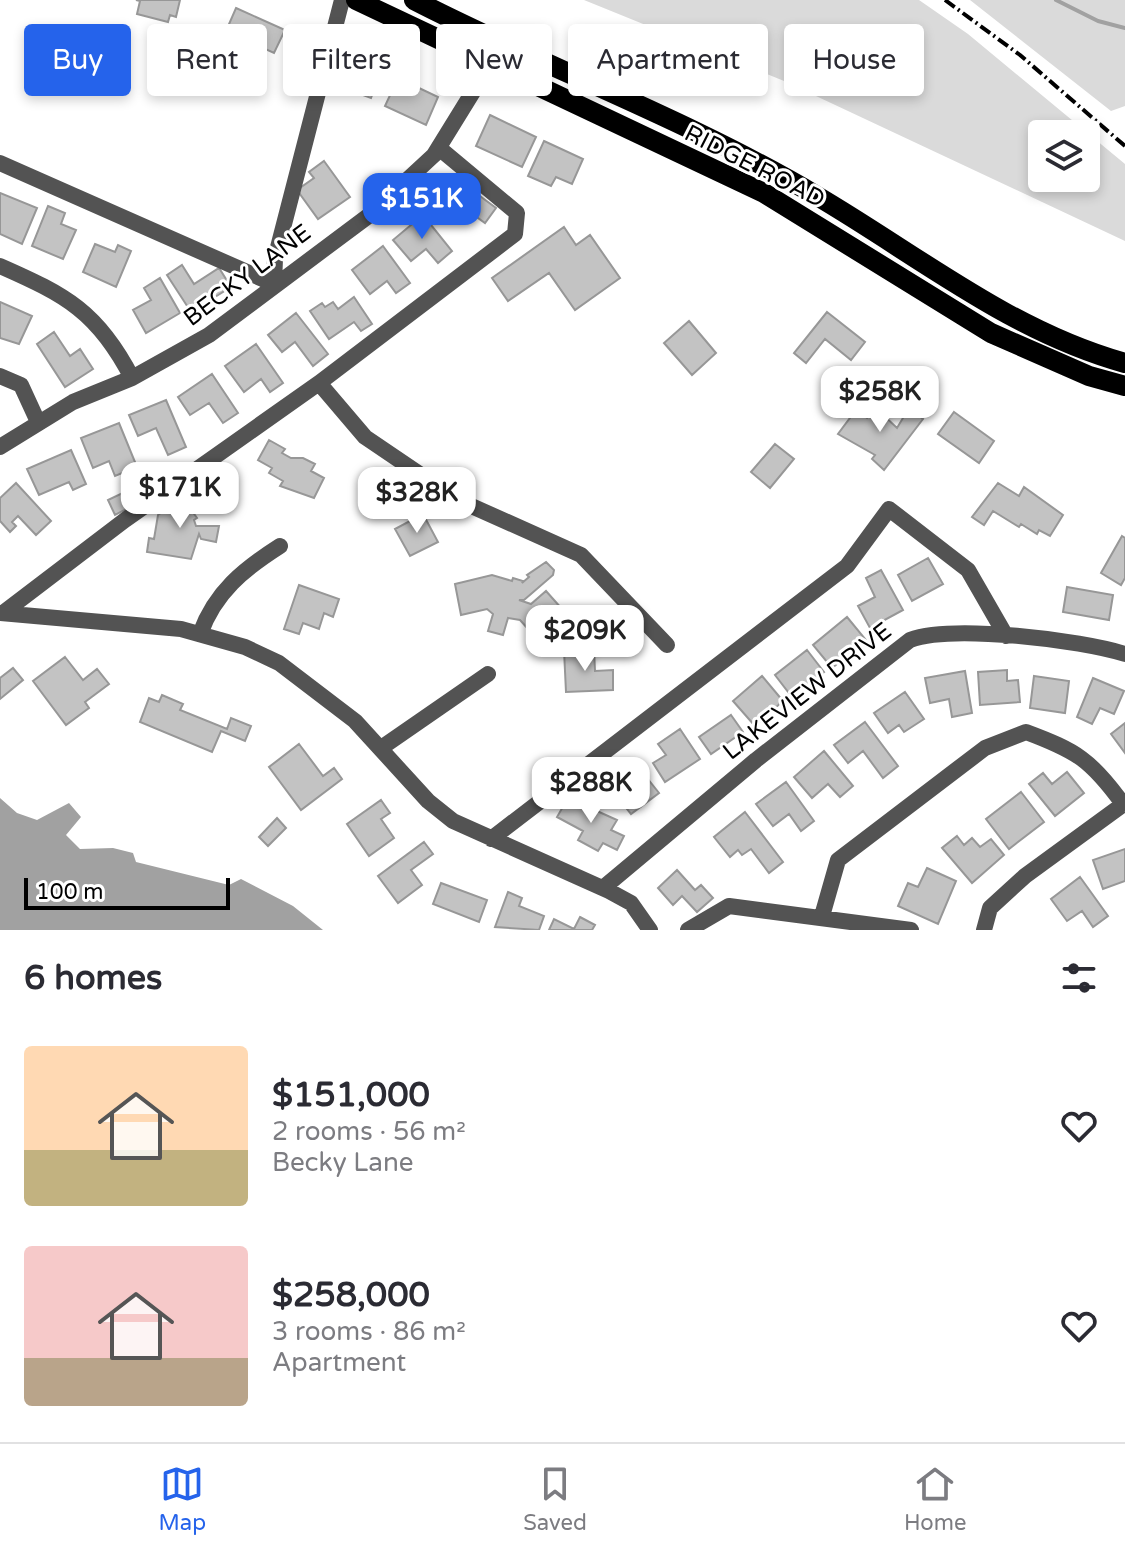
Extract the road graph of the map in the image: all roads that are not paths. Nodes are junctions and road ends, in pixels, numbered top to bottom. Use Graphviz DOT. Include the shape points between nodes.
graph roads {
  1 [pos="342,0"];
  2 [pos="356,0"];
  3 [pos="414,0"];
  4 [pos="461,24"];
  5 [pos="436,38"];
  6 [pos="552,68"];
  7 [pos="552,94"];
  8 [pos="470,96"];
  9 [pos="439,148"];
  10 [pos="0,163"];
  11 [pos="843,213"];
  12 [pos="830,234"];
  13 [pos="0,266"];
  14 [pos="274,284"];
  15 [pos="1075,346"];
  16 [pos="1125,363"];
  17 [pos="1065,365"];
  18 [pos="0,376"];
  19 [pos="132,378"];
  20 [pos="319,383"];
  21 [pos="1125,386"];
  22 [pos="38,422"];
  23 [pos="0,447"];
  24 [pos="280,546"];
  25 [pos="1,613"];
  26 [pos="200,634"];
  27 [pos="1006,636"];
  28 [pos="667,645"];
  29 [pos="1124,651"];
  30 [pos="488,674"];
  31 [pos="381,748"];
  32 [pos="1124,804"];
  33 [pos="491,839"];
  34 [pos="603,888"];
  35 [pos="822,916"];
  36 [pos="650,930"];
  37 [pos="688,930"];
  38 [pos="911,930"];
  39 [pos="984,930"];
  1 -- 14 [label="street" via="275,259"];
  2 -- 5 [label="main road, RIDGE ROAD"];
  3 -- 4 [label="main road, RIDGE ROAD"];
  6 -- 11 [label="main road, RIDGE ROAD" via="723,147"];
  7 -- 12 [label="main road, RIDGE ROAD" via="764,193"];
  8 -- 9 [label="street, BECKY LANE"];
  9 -- 14 [label="street, BECKY LANE" via="367,217"];
  9 -- 20 [label="street" via="517,213 515,234"];
  10 -- 14 [label="street"];
  11 -- 12 [label="main road"];
  11 -- 15 [label="main road, RIDGE ROAD" via="979,299"];
  12 -- 17 [label="main road, RIDGE ROAD" via="991,333"];
  13 -- 19 [label="street" via="80,307 106,332"];
  14 -- 19 [label="street, BECKY LANE" via="209,335"];
  15 -- 16 [label="main road, RIDGE ROAD"];
  15 -- 17 [label="street"];
  17 -- 21 [label="main road, RIDGE ROAD"];
  18 -- 22 [label="street" via="21,385"];
  19 -- 22 [label="street, BECKY LANE"];
  20 -- 25 [label="street"];
  20 -- 28 [label="street" via="365,437 458,500 581,555"];
  22 -- 23 [label="street, BECKY LANE"];
  24 -- 26 [label="street" via="238,575 208,611"];
  25 -- 26 [label="street"];
  26 -- 31 [label="street" via="279,663 355,721"];
  27 -- 29 [label="street, LAKEVIEW DRIVE"];
  27 -- 33 [label="street" via="968,570 889,509 847,566"];
  27 -- 34 [label="street, LAKEVIEW DRIVE" via="936,632 910,640"];
  30 -- 31 [label="street"];
  31 -- 33 [label="street" via="428,801 453,821"];
  32 -- 35 [label="street" via="1101,773 1074,750 1026,732 985,748 838,860"];
  32 -- 39 [label="street" via="1025,876 990,908"];
  33 -- 34 [label="street"];
  34 -- 36 [label="street" via="631,903"];
  35 -- 37 [label="street" via="729,906"];
  35 -- 38 [label="street"];
}
